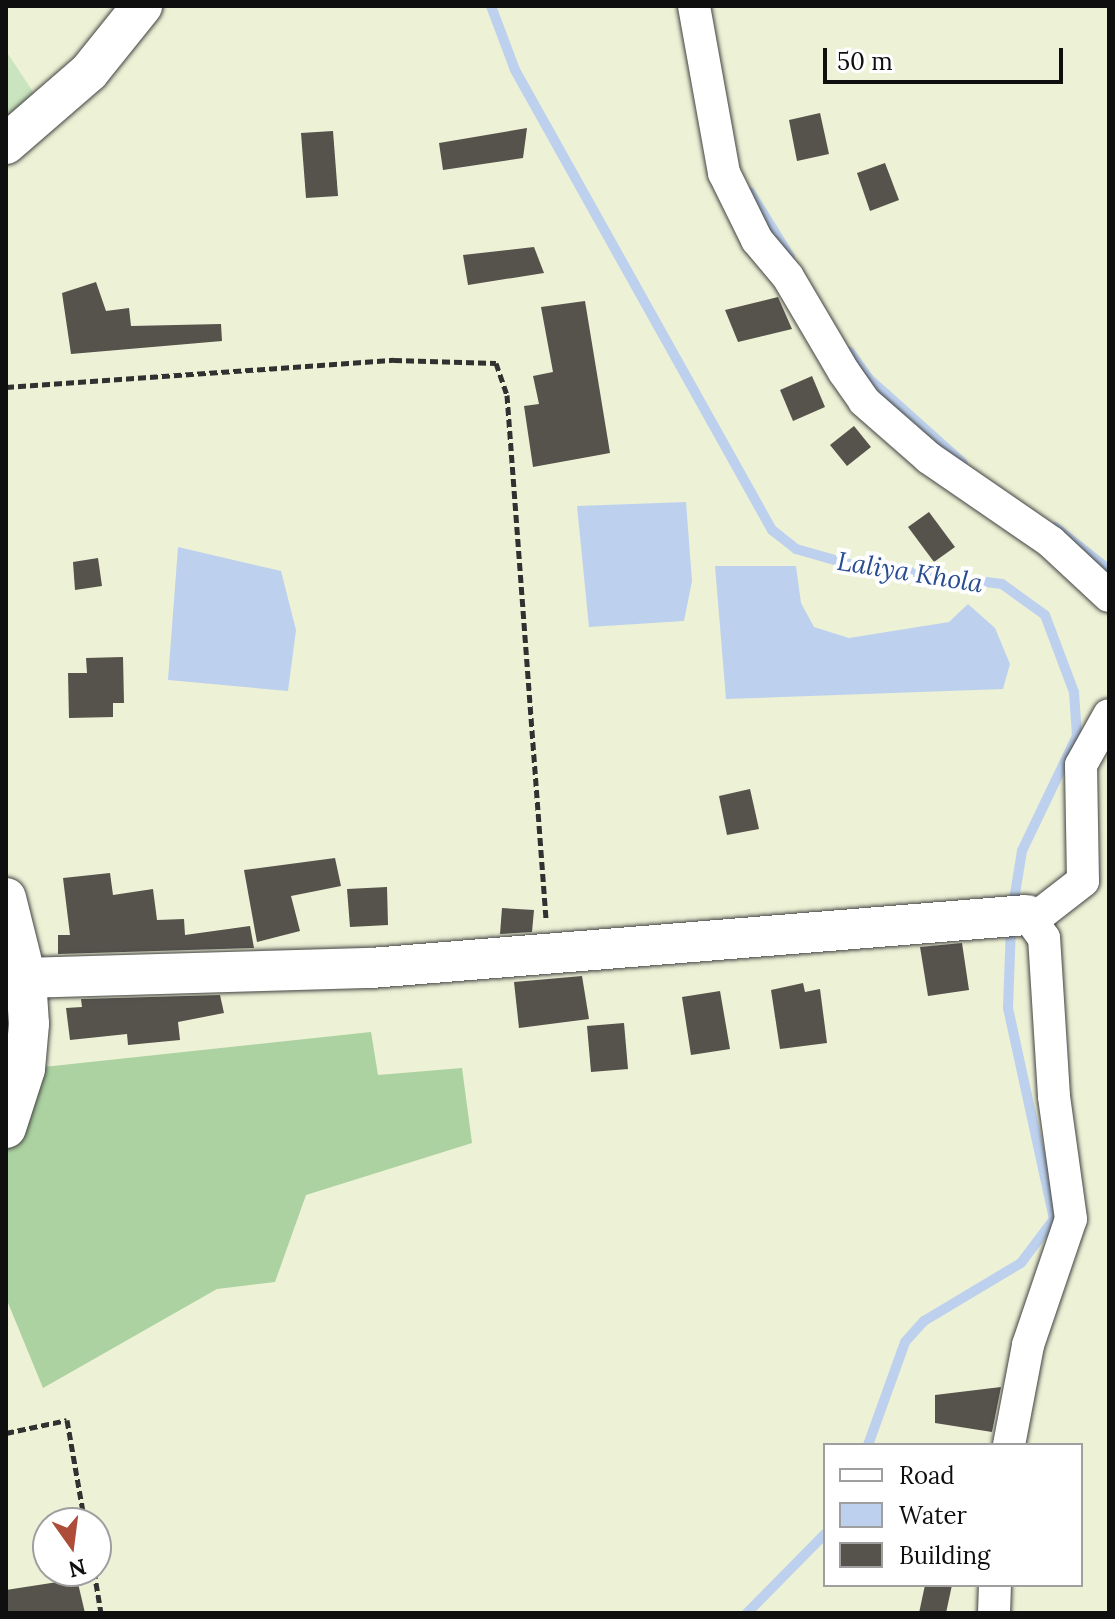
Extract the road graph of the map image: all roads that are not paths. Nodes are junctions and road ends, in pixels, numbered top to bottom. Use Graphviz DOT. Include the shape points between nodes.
graph roads {
  1 [pos="142,6"];
  2 [pos="694,6"];
  3 [pos="6,144"];
  4 [pos="1109,596"];
  5 [pos="1109,715"];
  6 [pos="6,898"];
  7 [pos="1022,917"];
  8 [pos="26,978"];
  9 [pos="6,1128"];
  10 [pos="1009,1443"];
  11 [pos="995,1587"];
  12 [pos="994,1613"];
  1 -- 3 [label="street" via="89,72"];
  2 -- 4 [label="street" via="724,173 757,240 788,277 864,401 929,458 1051,542"];
  5 -- 7 [label="street" via="1081,765 1083,881"];
  6 -- 8 [label="street"];
  7 -- 8 [label="street" via="544,955"];
  7 -- 10 [label="street" via="1044,938 1071,1219 1028,1345"];
  8 -- 9 [label="street" via="25,1069"];
  11 -- 12 [label="street"];
}
